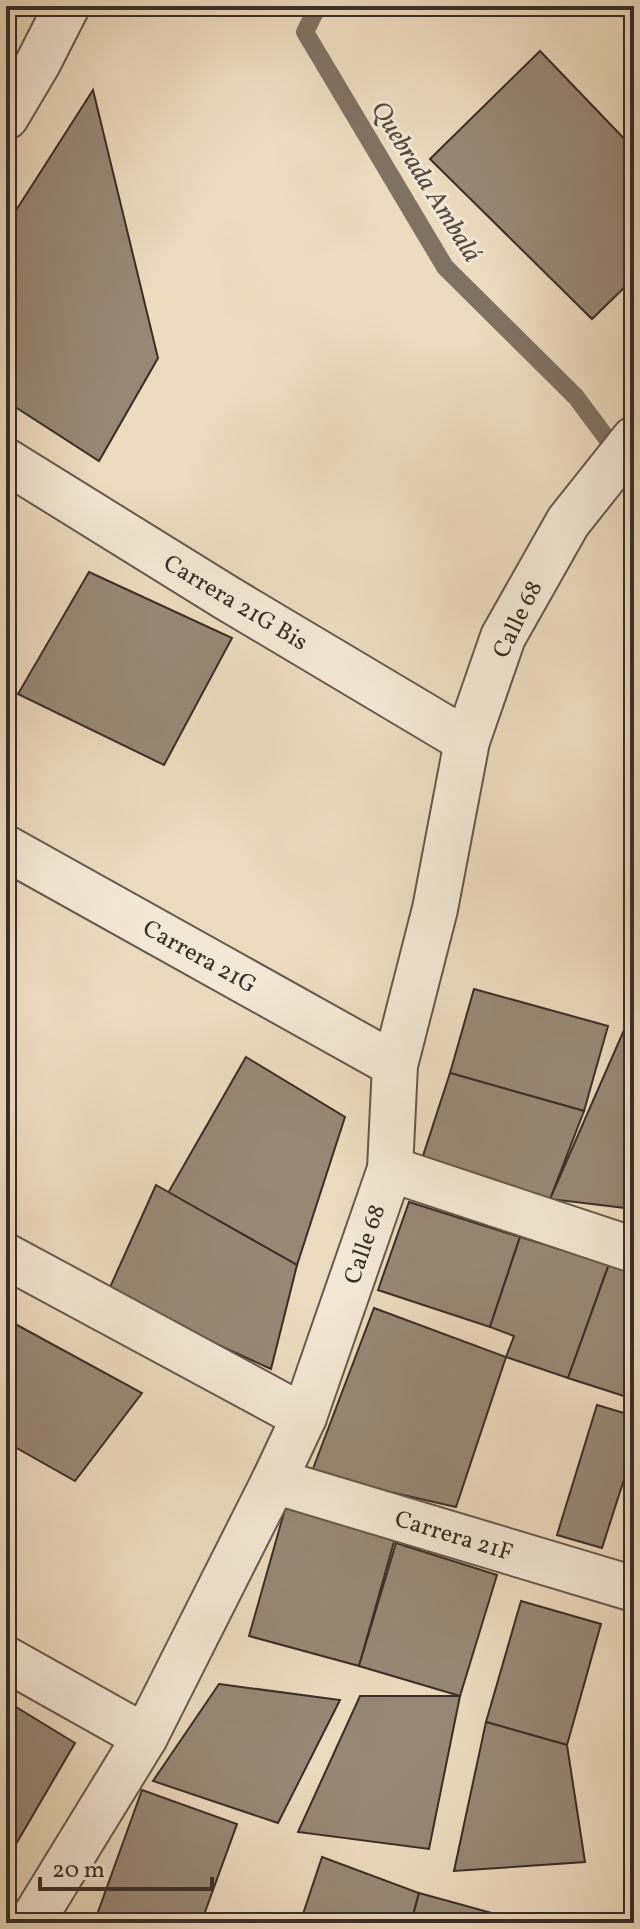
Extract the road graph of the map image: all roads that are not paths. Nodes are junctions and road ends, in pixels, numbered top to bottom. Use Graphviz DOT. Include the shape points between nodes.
graph roads {
  1 [pos="67,6"];
  2 [pos="6,117"];
  3 [pos="634,439"];
  4 [pos="6,461"];
  5 [pos="467,741"];
  6 [pos="6,848"];
  7 [pos="395,1065"];
  8 [pos="390,1169"];
  9 [pos="634,1250"];
  10 [pos="6,1256"];
  11 [pos="304,1417"];
  12 [pos="274,1481"];
  13 [pos="634,1589"];
  14 [pos="6,1659"];
  15 [pos="145,1737"];
  16 [pos="31,1923"];
  1 -- 2 [label="street"];
  3 -- 5 [label="street, Calle 68" via="568,522 503,637"];
  4 -- 5 [label="street, Carrera 21G Bis"];
  5 -- 7 [label="street, Calle 68" via="435,909"];
  6 -- 7 [label="street, Carrera 21G"];
  7 -- 8 [label="street, Calle 68"];
  8 -- 9 [label="street"];
  8 -- 11 [label="street, Calle 68"];
  10 -- 11 [label="street"];
  11 -- 12 [label="street, Calle 68"];
  12 -- 13 [label="street, Carrera 21F"];
  12 -- 15 [label="street, Calle 68"];
  14 -- 15 [label="street"];
  15 -- 16 [label="street, Calle 68"];
}
